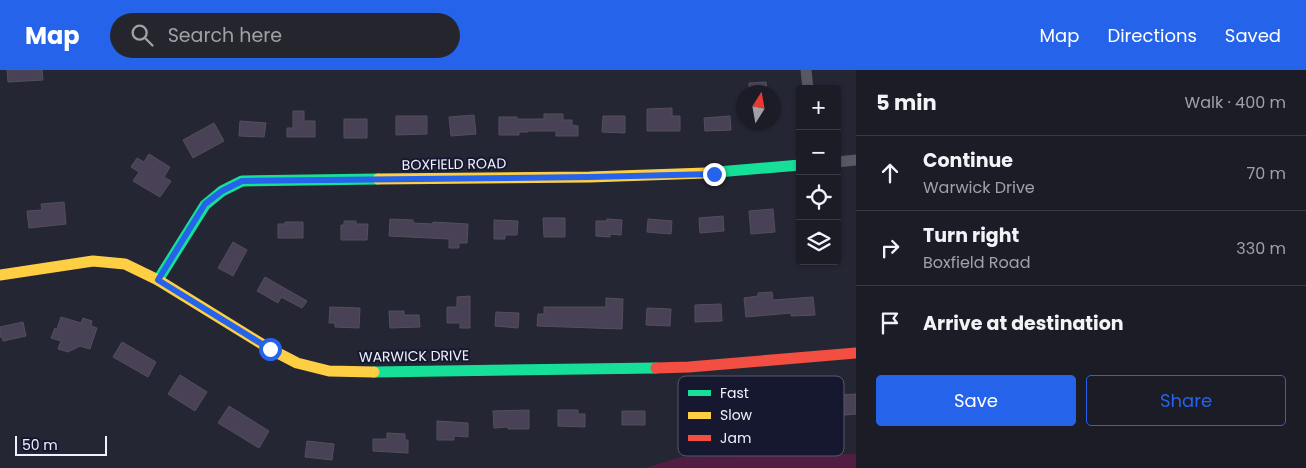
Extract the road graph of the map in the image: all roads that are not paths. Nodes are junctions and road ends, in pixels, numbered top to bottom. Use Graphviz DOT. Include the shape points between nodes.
graph roads {
  1 [pos="806,70"];
  2 [pos="808,85"];
  3 [pos="856,160"];
  4 [pos="841,162"];
  5 [pos="796,165"];
  6 [pos="0,275"];
  7 [pos="158,280"];
  8 [pos="856,353"];
  1 -- 2 [label="street"];
  3 -- 4 [label="street"];
  5 -- 7 [label="street, BOXFIELD ROAD" via="714,174 242,181 205,204"];
  6 -- 7 [label="street, WARWICK DRIVE" via="93,261 125,264"];
  7 -- 8 [label="street, WARWICK DRIVE" via="270,349 297,363 329,371 688,367"];
}
